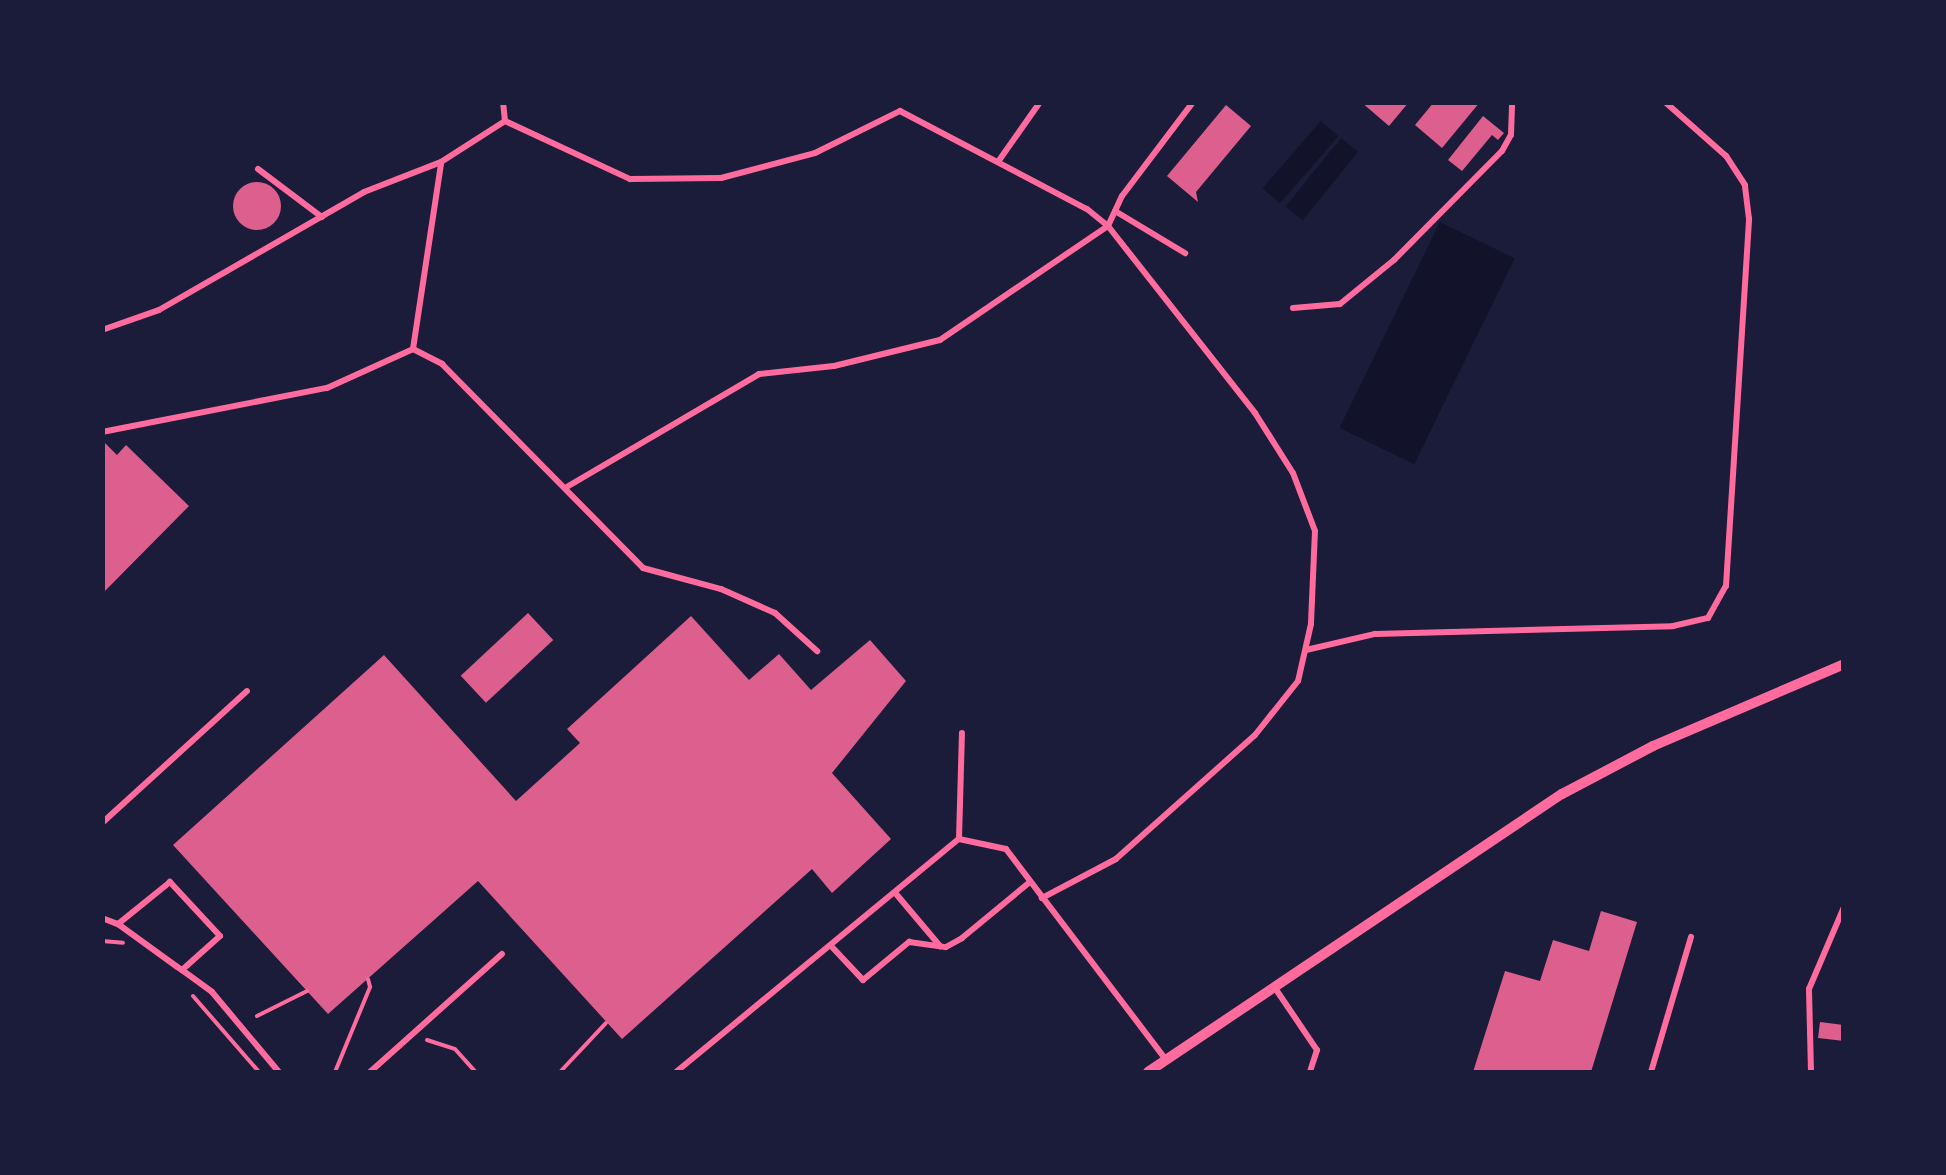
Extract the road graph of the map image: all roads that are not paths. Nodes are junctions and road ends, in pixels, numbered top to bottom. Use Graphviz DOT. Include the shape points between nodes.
graph roads {
  1 [pos="503,102"];
  2 [pos="1040,102"];
  3 [pos="1192,102"];
  4 [pos="1512,102"];
  5 [pos="1665,102"];
  6 [pos="900,107"];
  7 [pos="506,121"];
  8 [pos="1000,159"];
  9 [pos="441,162"];
  10 [pos="258,169"];
  11 [pos="1115,211"];
  12 [pos="322,217"];
  13 [pos="1108,226"];
  14 [pos="1185,254"];
  15 [pos="1293,308"];
  16 [pos="102,330"];
  17 [pos="413,349"];
  18 [pos="102,432"];
  19 [pos="564,488"];
  20 [pos="817,651"];
  21 [pos="1304,651"];
  22 [pos="1842,669"];
  23 [pos="247,691"];
  24 [pos="962,734"];
  25 [pos="102,823"];
  26 [pos="960,840"];
  27 [pos="1030,882"];
  28 [pos="897,895"];
  29 [pos="1042,898"];
  30 [pos="1844,907"];
  31 [pos="102,918"];
  32 [pos="118,924"];
  33 [pos="1691,937"];
  34 [pos="940,946"];
  35 [pos="833,948"];
  36 [pos="502,954"];
  37 [pos="179,968"];
  38 [pos="1275,988"];
  39 [pos="1166,1060"];
  40 [pos="279,1072"];
  41 [pos="370,1072"];
  42 [pos="676,1072"];
  43 [pos="1148,1072"];
  44 [pos="1310,1072"];
  45 [pos="1651,1072"];
  46 [pos="1811,1072"];
  1 -- 7 [label="lane"];
  2 -- 8 [label="lane"];
  3 -- 11 [label="lane"];
  4 -- 15 [label="lane" via="1511,134 1502,151 1394,260 1340,304"];
  5 -- 21 [label="lane" via="1726,156 1745,185 1749,219 1726,586 1708,618 1672,626 1374,634"];
  6 -- 7 [label="lane" via="815,154 721,178 630,178"];
  6 -- 8 [label="lane"];
  7 -- 9 [label="lane"];
  8 -- 13 [label="lane"];
  9 -- 12 [label="lane"];
  9 -- 17 [label="lane"];
  10 -- 12 [label="lane"];
  11 -- 13 [label="lane"];
  11 -- 14 [label="lane"];
  12 -- 16 [label="lane" via="159,310"];
  13 -- 19 [label="lane" via="940,340 834,366 760,374"];
  13 -- 21 [label="lane" via="1294,473 1316,531"];
  17 -- 18 [label="lane" via="327,388"];
  17 -- 19 [label="lane" via="442,364"];
  19 -- 20 [label="lane" via="643,568 721,589 775,613"];
  21 -- 29 [label="lane" via="1298,680 1255,735 1116,860"];
  22 -- 38 [label="street" via="1653,746 1562,794"];
  23 -- 25 [label="lane"];
  24 -- 26 [label="lane"];
  26 -- 27 [label="lane" via="1006,849"];
  26 -- 28 [label="lane"];
  27 -- 29 [label="lane"];
  27 -- 34 [label="lane" via="962,938"];
  28 -- 34 [label="lane"];
  28 -- 35 [label="lane"];
  29 -- 39 [label="lane"];
  30 -- 46 [label="lane" via="1809,989"];
  31 -- 32 [label="lane"];
  32 -- 37 [label="lane"];
  32 -- 37 [label="lane" via="170,882 220,936"];
  33 -- 45 [label="lane"];
  34 -- 35 [label="lane" via="909,942 863,980"];
  35 -- 42 [label="lane"];
  36 -- 41 [label="lane"];
  37 -- 40 [label="lane" via="212,992"];
  38 -- 39 [label="street"];
  38 -- 44 [label="lane" via="1317,1050"];
  39 -- 43 [label="street"];
}
